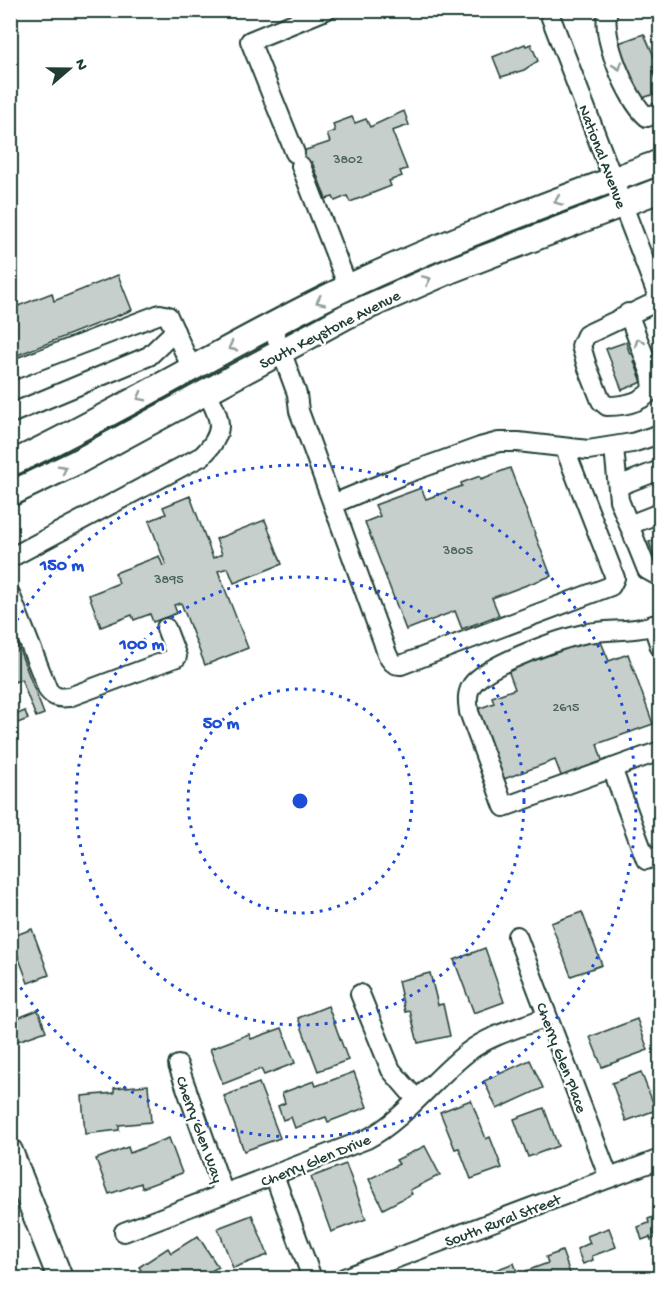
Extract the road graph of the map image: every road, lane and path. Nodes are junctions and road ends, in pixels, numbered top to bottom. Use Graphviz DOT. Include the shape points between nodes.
graph roads {
  1 [pos="326,10"];
  2 [pos="548,10"];
  3 [pos="608,10"];
  4 [pos="654,115"];
  5 [pos="660,162"];
  6 [pos="613,180"];
  7 [pos="660,190"];
  8 [pos="622,204"];
  9 [pos="348,287"];
  10 [pos="660,301"];
  11 [pos="628,313"];
  12 [pos="272,326"];
  13 [pos="175,331"];
  14 [pos="280,351"];
  15 [pos="192,369"];
  16 [pos="10,371"];
  17 [pos="206,392"];
  18 [pos="10,414"];
  19 [pos="660,434"];
  20 [pos="614,447"];
  21 [pos="565,449"];
  22 [pos="10,464"];
  23 [pos="660,470"];
  24 [pos="618,486"];
  25 [pos="10,494"];
  26 [pos="333,504"];
  27 [pos="660,513"];
  28 [pos="629,525"];
  29 [pos="10,558"];
  30 [pos="660,573"];
  31 [pos="10,594"];
  32 [pos="657,624"];
  33 [pos="166,628"];
  34 [pos="660,647"];
  35 [pos="660,751"];
  36 [pos="612,768"];
  37 [pos="660,855"];
  38 [pos="517,936"];
  39 [pos="360,994"];
  40 [pos="547,1017"];
  41 [pos="178,1065"];
  42 [pos="416,1099"];
  43 [pos="10,1151"];
  44 [pos="660,1159"];
  45 [pos="274,1175"];
  46 [pos="609,1178"];
  47 [pos="224,1194"];
  48 [pos="124,1232"];
  49 [pos="60,1278"];
  50 [pos="312,1278"];
  51 [pos="344,1278"];
  1 -- 9 [label="street" via="250,41"];
  2 -- 6 [label="street, National Avenue"];
  3 -- 4 [label="street, one-way" via="606,33 629,96 639,110"];
  5 -- 6 [label="main road, South Keystone Avenue"];
  6 -- 8 [label="street, National Avenue"];
  6 -- 9 [label="main road, South Keystone Avenue, one-way" via="426,252"];
  7 -- 8 [label="main road, South Keystone Avenue"];
  8 -- 10 [label="street, National Avenue"];
  14 -- 8 [label="main road, South Keystone Avenue, one-way" via="347,316 452,270"];
  9 -- 12 [label="main road, South Keystone Avenue, one-way"];
  10 -- 11 [label="street"];
  11 -- 11 [label="street, one-way" via="586,335 581,346 601,401 607,406 632,403 653,388"];
  12 -- 14 [label="street"];
  12 -- 15 [label="main road, South Keystone Avenue, one-way"];
  13 -- 15 [label="street"];
  13 -- 16 [label="street" via="168,316 160,314"];
  13 -- 18 [label="street" via="149,356"];
  14 -- 17 [label="main road, South Keystone Avenue"];
  14 -- 26 [label="street"];
  15 -- 17 [label="main road"];
  15 -- 22 [label="main road, South Keystone Avenue, one-way"];
  25 -- 17 [label="main road, South Keystone Avenue, one-way"];
  17 -- 29 [label="street" via="220,427 212,447 202,456"];
  19 -- 20 [label="street"];
  20 -- 21 [label="street"];
  20 -- 24 [label="street"];
  21 -- 26 [label="street" via="499,442"];
  21 -- 26 [label="street" via="615,578 611,586 401,665 391,662"];
  23 -- 24 [label="street"];
  24 -- 28 [label="street"];
  27 -- 28 [label="street"];
  28 -- 30 [label="street" via="646,570"];
  31 -- 33 [label="street" via="48,690 60,698 177,657"];
  32 -- 34 [label="street"];
  32 -- 36 [label="street" via="571,637 508,661 479,677 467,697 504,807"];
  35 -- 36 [label="street"];
  36 -- 37 [label="street" via="646,860"];
  38 -- 40 [label="street, Cherry Glen Place"];
  39 -- 42 [label="street" via="391,1070"];
  40 -- 42 [label="street, Cherry Glen Drive" via="477,1046"];
  40 -- 46 [label="street, Cherry Glen Place"];
  41 -- 47 [label="street, Cherry Glen Way"];
  42 -- 45 [label="street, Cherry Glen Drive" via="373,1136"];
  43 -- 49 [label="main road"];
  44 -- 46 [label="street, South Rural Street"];
  45 -- 47 [label="street, Cherry Glen Drive"];
  45 -- 50 [label="street"];
  46 -- 51 [label="street, South Rural Street"];
  47 -- 48 [label="street, Cherry Glen Drive"];
}
